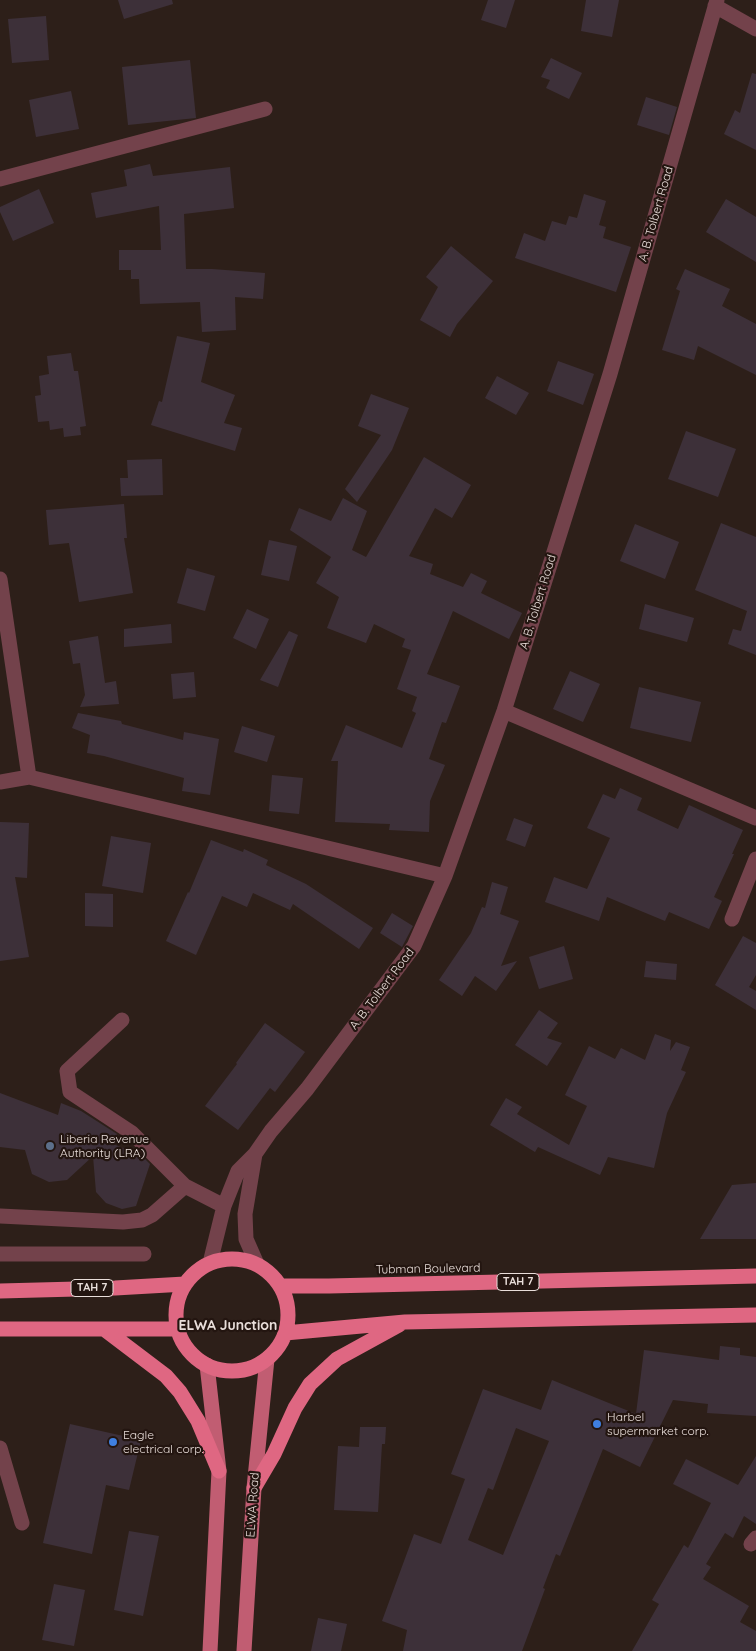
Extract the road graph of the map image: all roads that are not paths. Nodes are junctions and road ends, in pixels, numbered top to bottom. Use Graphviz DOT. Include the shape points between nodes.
graph roads {
  1 [pos="716,3"];
  2 [pos="756,29"];
  3 [pos="264,109"];
  4 [pos="0,179"];
  5 [pos="0,579"];
  6 [pos="504,711"];
  7 [pos="29,777"];
  8 [pos="0,782"];
  9 [pos="756,818"];
  10 [pos="756,859"];
  11 [pos="445,876"];
  12 [pos="732,919"];
  13 [pos="122,1020"];
  14 [pos="255,1154"];
  15 [pos="185,1186"];
  16 [pos="224,1206"];
  17 [pos="0,1216"];
  18 [pos="0,1254"];
  19 [pos="144,1254"];
  20 [pos="210,1263"];
  21 [pos="257,1264"];
  22 [pos="756,1276"];
  23 [pos="185,1284"];
  24 [pos="280,1286"];
  25 [pos="0,1291"];
  26 [pos="756,1316"];
  27 [pos="405,1322"];
  28 [pos="0,1329"];
  29 [pos="104,1329"];
  30 [pos="177,1329"];
  31 [pos="285,1332"];
  32 [pos="267,1359"];
  33 [pos="207,1365"];
  34 [pos="0,1448"];
  35 [pos="219,1470"];
  36 [pos="254,1488"];
  37 [pos="22,1524"];
  38 [pos="210,1651"];
  39 [pos="244,1651"];
  1 -- 2 [label="street"];
  1 -- 6 [label="street, A. B. Tolbert Road" via="610,374"];
  3 -- 4 [label="street"];
  5 -- 7 [label="street"];
  6 -- 9 [label="street"];
  6 -- 11 [label="street, A. B. Tolbert Road"];
  7 -- 8 [label="street"];
  7 -- 11 [label="street"];
  10 -- 12 [label="street"];
  11 -- 14 [label="street, A. B. Tolbert Road" via="414,946"];
  13 -- 15 [label="street" via="67,1071 70,1092 132,1133"];
  14 -- 16 [label="street, A. B. Tolbert Road" via="238,1171"];
  14 -- 21 [label="street, A. B. Tolbert Road" via="245,1214 246,1239"];
  15 -- 16 [label="street"];
  15 -- 17 [label="street" via="142,1220 123,1222"];
  16 -- 20 [label="street, A. B. Tolbert Road"];
  18 -- 19 [label="street"];
  20 -- 21 [label="highway" via="225,1259"];
  20 -- 23 [label="highway"];
  21 -- 24 [label="highway"];
  22 -- 24 [label="highway, Tubman Boulevard / TAH 7"];
  23 -- 25 [label="highway, TAH 7"];
  23 -- 30 [label="highway" via="175,1313"];
  24 -- 31 [label="highway" via="288,1317"];
  26 -- 27 [label="highway"];
  27 -- 31 [label="highway"];
  27 -- 36 [label="highway" via="337,1359 310,1384 294,1408 274,1454"];
  28 -- 29 [label="highway"];
  29 -- 30 [label="highway"];
  29 -- 35 [label="highway" via="166,1376 180,1392 198,1421"];
  30 -- 33 [label="highway" via="183,1344"];
  31 -- 32 [label="highway"];
  32 -- 33 [label="highway" via="238,1371"];
  32 -- 36 [label="main road, ELWA Road"];
  33 -- 35 [label="main road"];
  34 -- 37 [label="street"];
  35 -- 38 [label="main road"];
  36 -- 39 [label="main road, ELWA Road"];
}
